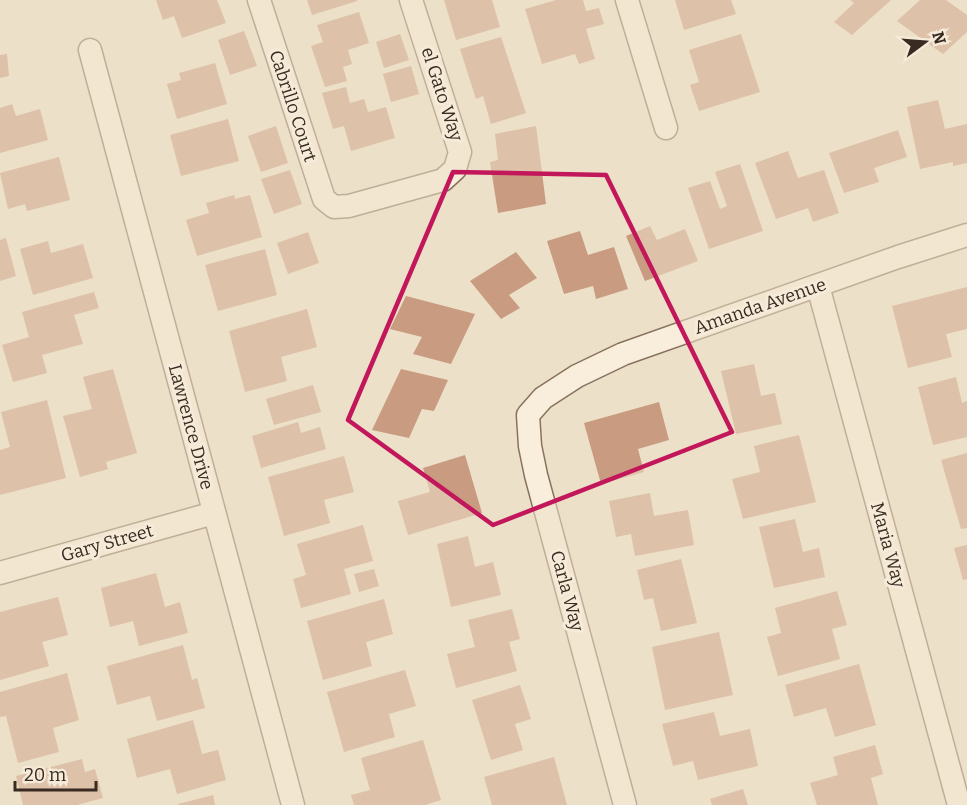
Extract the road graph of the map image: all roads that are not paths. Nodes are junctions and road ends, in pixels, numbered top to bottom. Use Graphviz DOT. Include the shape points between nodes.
graph roads {
  1 [pos="260,0"];
  2 [pos="411,0"];
  3 [pos="627,0"];
  4 [pos="90,50"];
  5 [pos="666,128"];
  6 [pos="334,207"];
  7 [pos="967,235"];
  8 [pos="818,286"];
  9 [pos="559,388"];
  10 [pos="214,513"];
  11 [pos="0,573"];
  12 [pos="293,805"];
  13 [pos="626,805"];
  14 [pos="959,805"];
  1 -- 6 [label="street, Cabrillo Court" via="324,199"];
  2 -- 6 [label="street, el Gato Way" via="460,152 455,169 443,180"];
  3 -- 5 [label="street"];
  4 -- 10 [label="street, Lawrence Drive"];
  7 -- 8 [label="street, Amanda Avenue"];
  8 -- 9 [label="street, Amanda Avenue" via="623,354"];
  8 -- 14 [label="street, Maria Way"];
  9 -- 13 [label="street, Carla Way" via="528,415 530,446"];
  10 -- 11 [label="street, Gary Street"];
  10 -- 12 [label="street, Lawrence Drive"];
}
